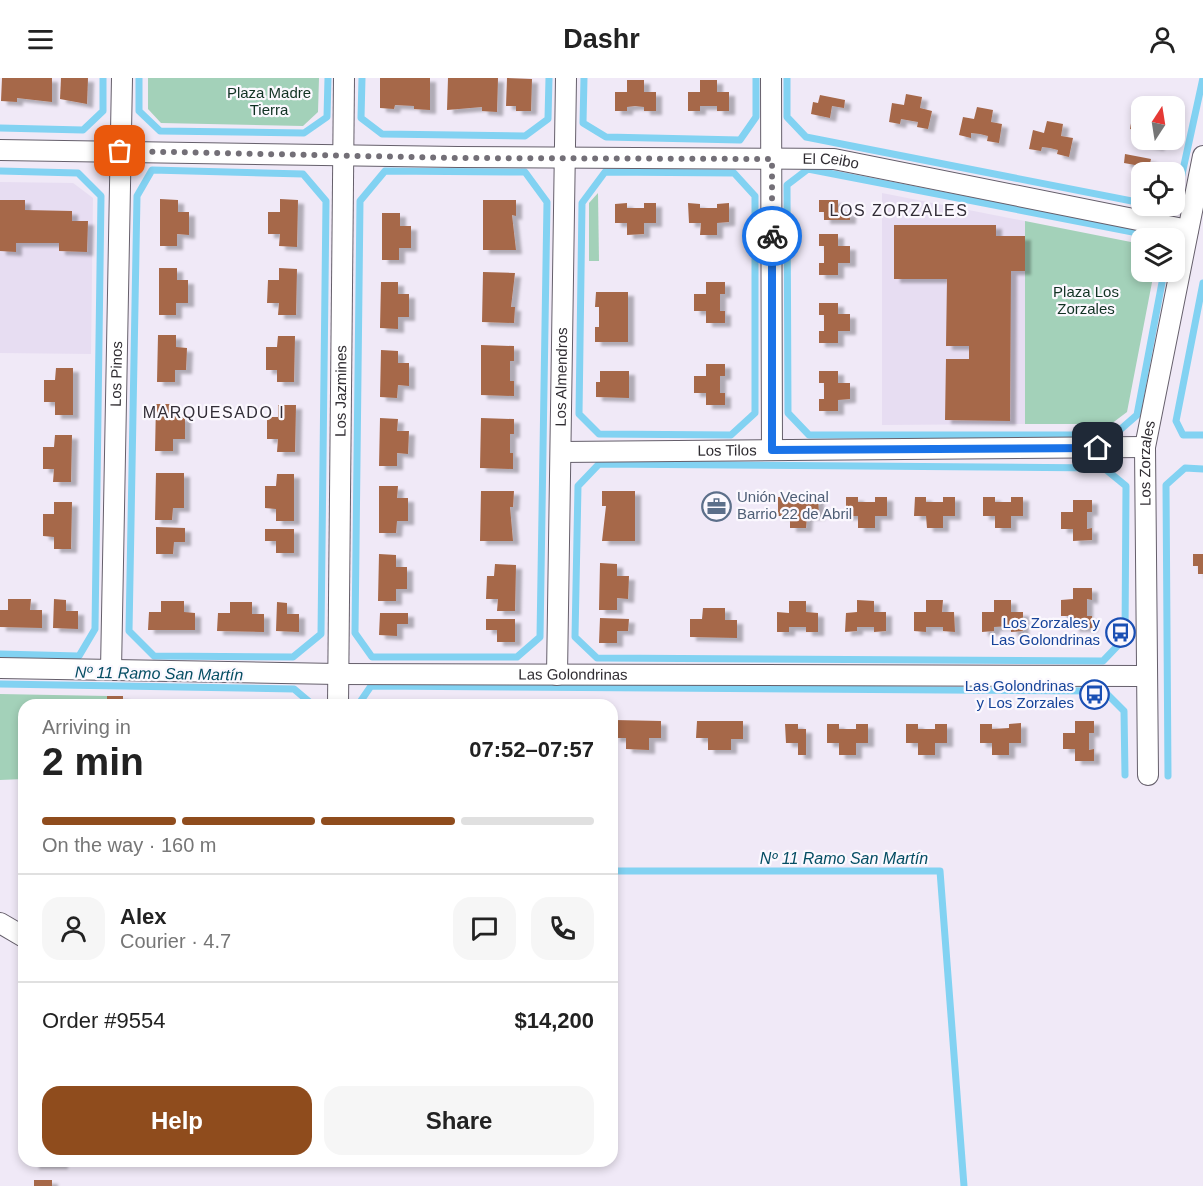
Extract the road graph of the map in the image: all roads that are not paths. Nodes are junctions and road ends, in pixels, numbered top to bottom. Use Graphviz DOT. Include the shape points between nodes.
graph roads {
  1 [pos="122,78"];
  2 [pos="344,78"];
  3 [pos="566,78"];
  4 [pos="771,78"];
  5 [pos="0,150"];
  6 [pos="120,151"];
  7 [pos="343,154"];
  8 [pos="565,156"];
  9 [pos="1203,156"];
  10 [pos="772,159"];
  11 [pos="1188,230"];
  12 [pos="1145,447"];
  13 [pos="772,450"];
  14 [pos="561,452"];
  15 [pos="0,668"];
  16 [pos="111,670"];
  17 [pos="338,674"];
  18 [pos="557,675"];
  19 [pos="1147,676"];
  20 [pos="338,699"];
  21 [pos="1148,775"];
  22 [pos="0,923"];
  23 [pos="18,934"];
  1 -- 6 [label="street, Los Pinos"];
  2 -- 7 [label="street, Los Jazmines"];
  3 -- 8 [label="street, Los Almendros"];
  4 -- 10 [label="street"];
  5 -- 6 [label="street, El Ceibo"];
  6 -- 7 [label="street, El Ceibo"];
  6 -- 16 [label="street, Los Pinos"];
  7 -- 8 [label="street, El Ceibo"];
  7 -- 17 [label="street, Los Jazmines"];
  8 -- 10 [label="street, El Ceibo"];
  8 -- 14 [label="street, Los Almendros"];
  9 -- 11 [label="street, Los Zorzales"];
  10 -- 11 [label="street, El Ceibo" via="834,159"];
  10 -- 13 [label="street"];
  11 -- 12 [label="street, Los Zorzales"];
  12 -- 13 [label="street, Los Tilos"];
  12 -- 19 [label="street, Los Zorzales"];
  13 -- 14 [label="street, Los Tilos"];
  14 -- 18 [label="street, Los Almendros"];
  15 -- 16 [label="street, Las Golondrinas"];
  16 -- 17 [label="street, Las Golondrinas"];
  17 -- 18 [label="street, Las Golondrinas"];
  17 -- 20 [label="street, Los Jazmines"];
  18 -- 19 [label="street, Las Golondrinas"];
  19 -- 21 [label="street, Los Zorzales"];
  22 -- 23 [label="street"];
}
